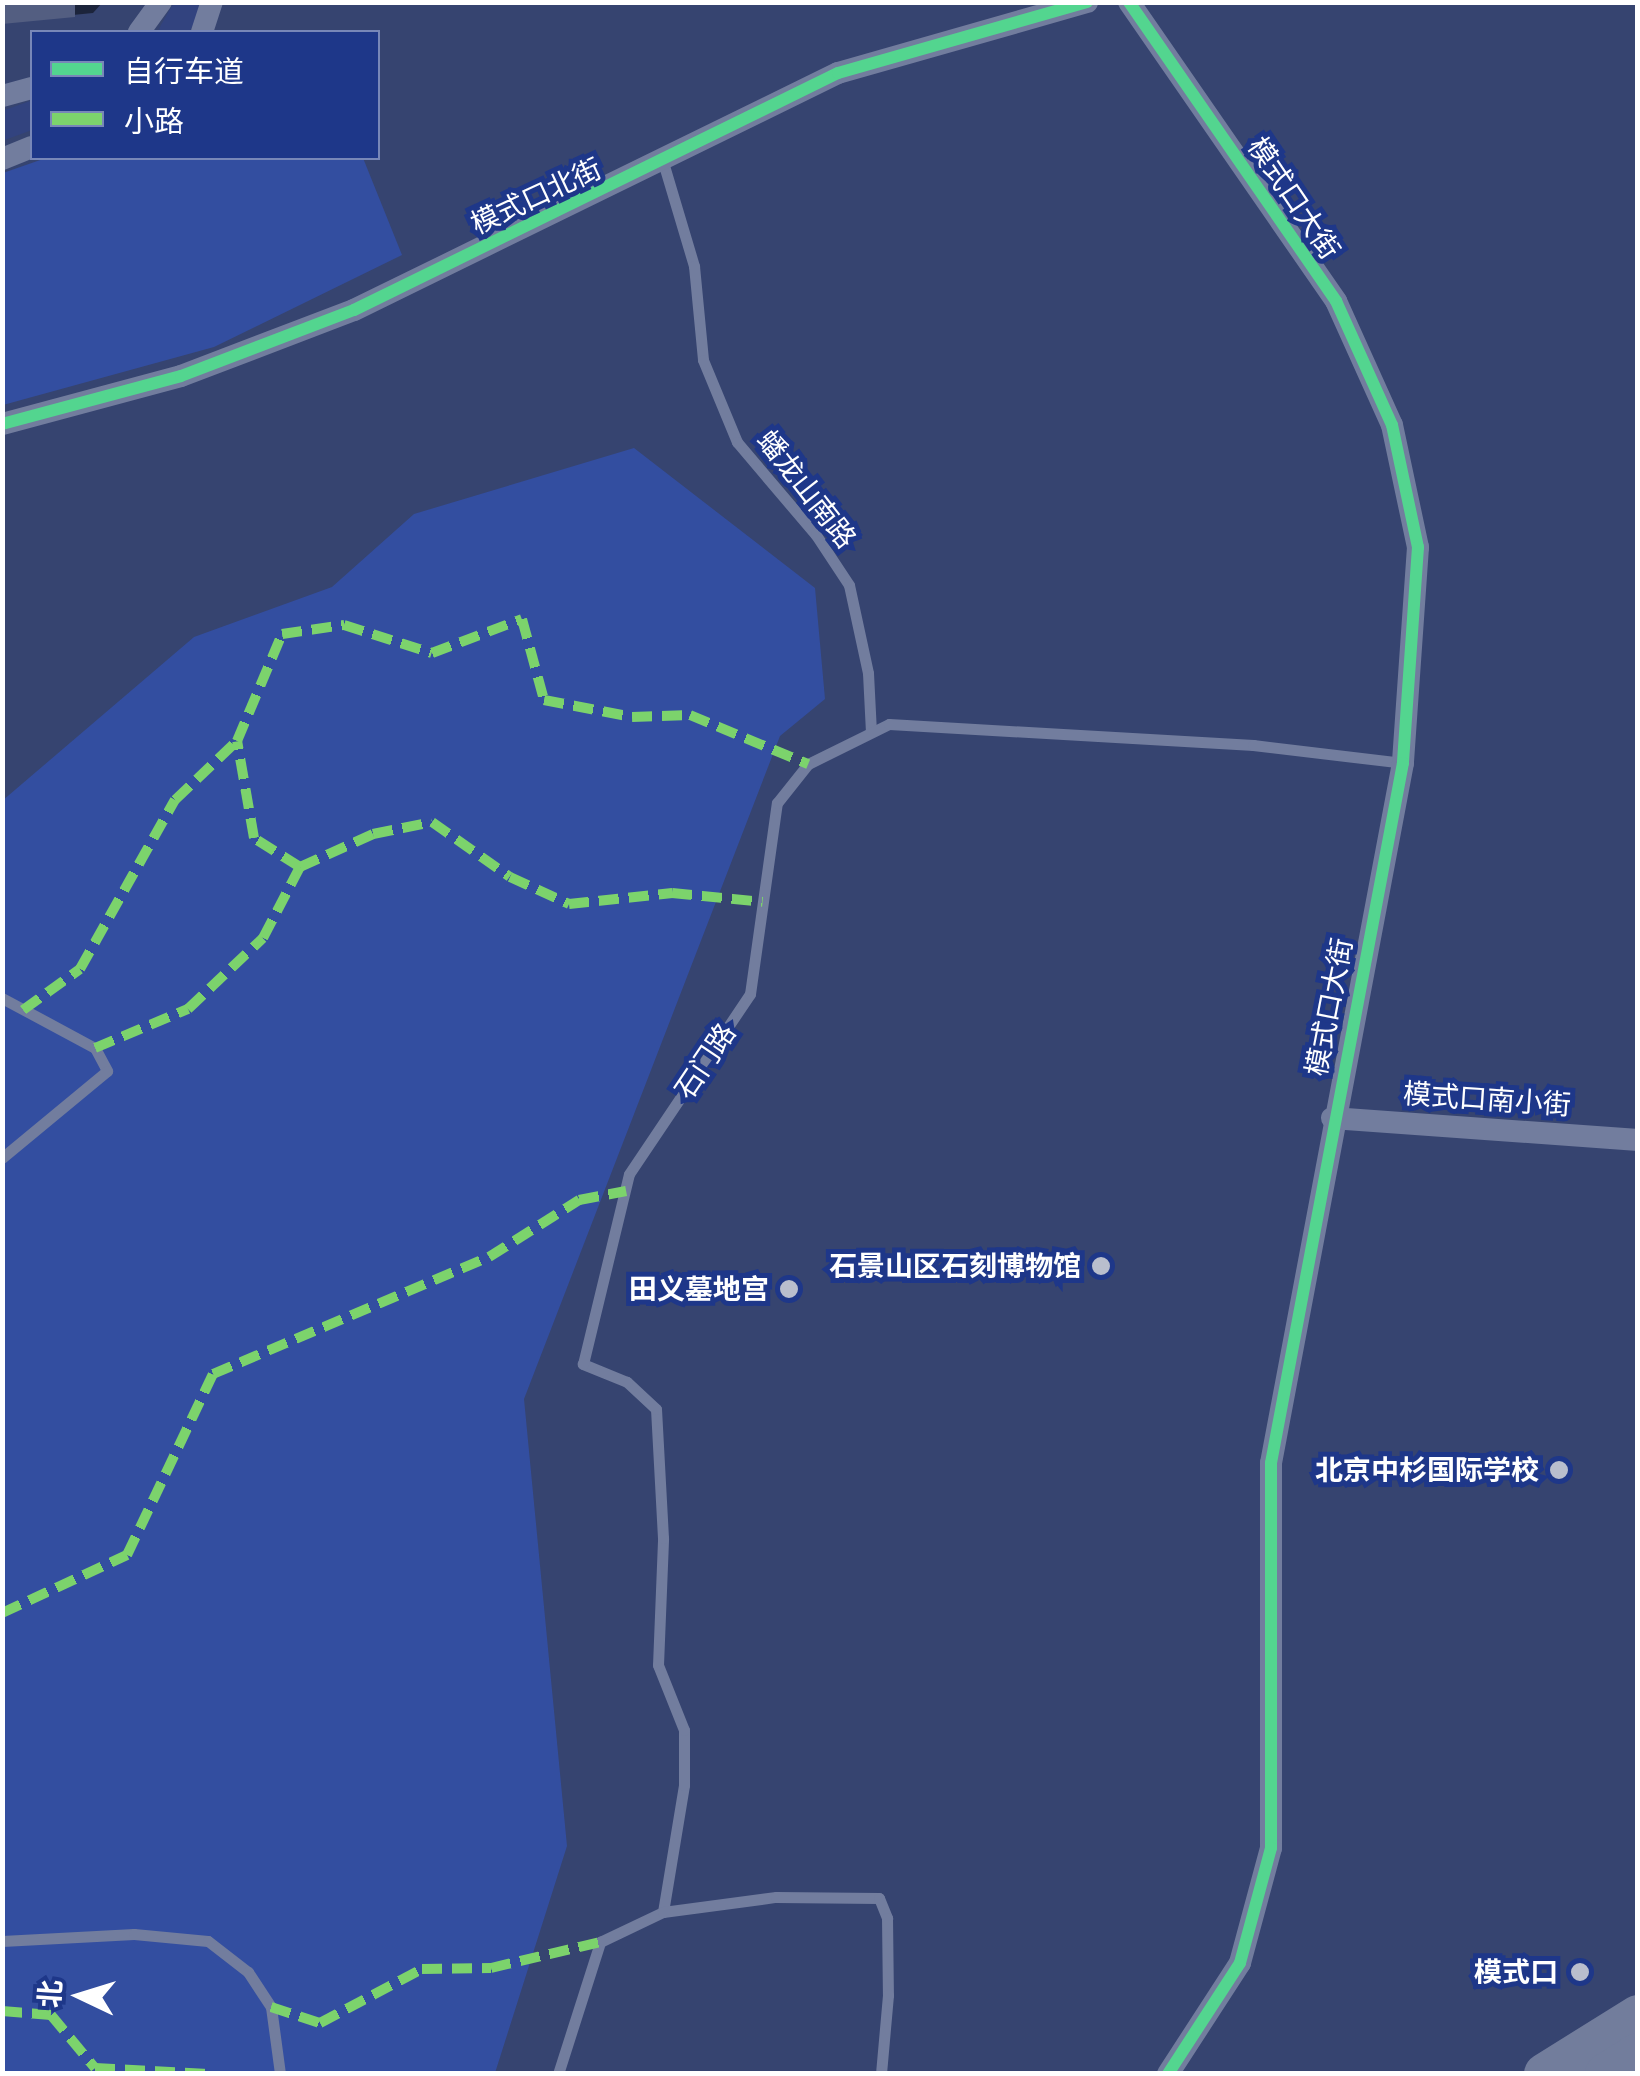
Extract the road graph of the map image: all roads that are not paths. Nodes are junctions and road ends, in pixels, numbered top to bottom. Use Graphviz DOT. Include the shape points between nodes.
graph roads {
  1 [pos="161,2"];
  2 [pos="212,2"];
  3 [pos="1087,2"];
  4 [pos="1129,2"];
  5 [pos="140,30"];
  6 [pos="203,30"];
  7 [pos="30,89"];
  8 [pos="2,96"];
  9 [pos="30,148"];
  10 [pos="2,159"];
  11 [pos="663,162"];
  12 [pos="2,424"];
  13 [pos="871,732"];
  14 [pos="1404,763"];
  15 [pos="2,998"];
  16 [pos="1332,1118"];
  17 [pos="1638,1140"];
  18 [pos="2,1158"];
  19 [pos="663,1912"];
  20 [pos="2,1941"];
  21 [pos="1638,2016"];
  22 [pos="1638,2054"];
  23 [pos="280,2074"];
  24 [pos="558,2074"];
  25 [pos="880,2074"];
  26 [pos="1168,2074"];
  27 [pos="1544,2074"];
  28 [pos="1606,2074"];
  1 -- 5 [label="street"];
  2 -- 6 [label="street"];
  3 -- 11 [label="street, 模式口北街" via="838,73"];
  4 -- 14 [label="street, 模式口大街" via="1336,301 1392,424 1418,547"];
  7 -- 8 [label="street"];
  9 -- 10 [label="street"];
  11 -- 12 [label="street, 模式口北街" via="354,310 181,376"];
  11 -- 13 [label="lane, 蟠龙山南路" via="694,266 704,360 737,442 849,585 868,673"];
  13 -- 14 [label="lane, 石门路" via="890,724 1253,745"];
  13 -- 19 [label="lane, 石门路" via="808,764 778,803 750,994 629,1174 582,1364 627,1382 656,1409 658,1665 684,1730 684,1785"];
  14 -- 16 [label="street, 模式口大街"];
  15 -- 18 [label="lane" via="95,1048 107,1071"];
  16 -- 17 [label="street, 模式口南小街"];
  16 -- 26 [label="street, 模式口大街" via="1271,1463 1271,1848 1240,1964"];
  19 -- 24 [label="lane" via="600,1942"];
  19 -- 25 [label="lane" via="776,1897 879,1898 887,1918 888,1995"];
  20 -- 23 [label="lane" via="134,1934 208,1941 248,1972 271,2007"];
  21 -- 27 [label="highway"];
  22 -- 28 [label="highway"];
}
